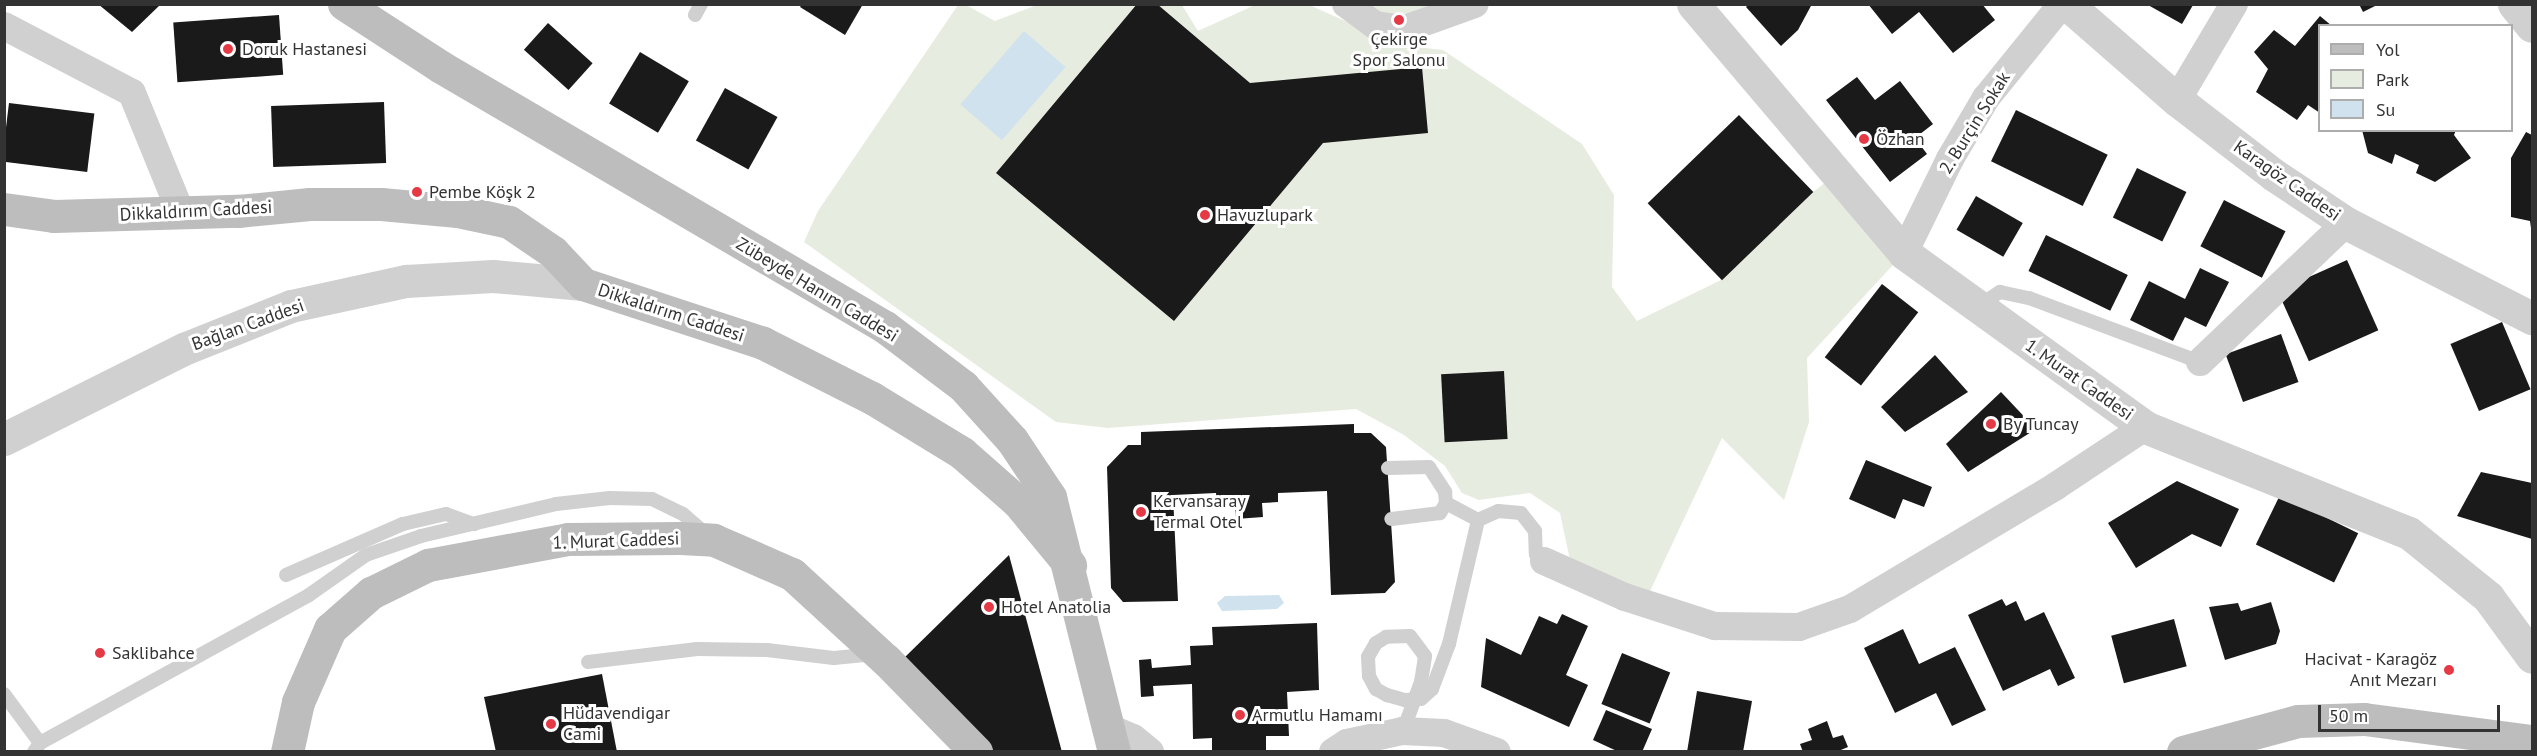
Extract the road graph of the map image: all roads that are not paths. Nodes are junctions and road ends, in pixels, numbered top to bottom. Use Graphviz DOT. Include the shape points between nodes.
graph roads {
  1 [pos="344,4"];
  2 [pos="1346,4"];
  3 [pos="1474,4"];
  4 [pos="1693,4"];
  5 [pos="2062,4"];
  6 [pos="2067,4"];
  7 [pos="2234,4"];
  8 [pos="2514,4"];
  9 [pos="4,26"];
  10 [pos="2532,26"];
  11 [pos="2177,100"];
  12 [pos="4,209"];
  13 [pos="181,213"];
  14 [pos="2346,223"];
  15 [pos="1904,253"];
  16 [pos="583,284"];
  17 [pos="1984,313"];
  18 [pos="2532,318"];
  19 [pos="2200,362"];
  20 [pos="2145,427"];
  21 [pos="4,439"];
  22 [pos="1388,468"];
  23 [pos="1446,503"];
  24 [pos="1391,519"];
  25 [pos="1478,520"];
  26 [pos="476,525"];
  27 [pos="714,540"];
  28 [pos="1544,561"];
  29 [pos="1070,565"];
  30 [pos="286,575"];
  31 [pos="879,653"];
  32 [pos="2532,657"];
  33 [pos="588,662"];
  34 [pos="4,694"];
  35 [pos="1404,725"];
  36 [pos="2532,741"];
  37 [pos="1110,743"];
  38 [pos="37,747"];
  39 [pos="287,752"];
  40 [pos="976,752"];
  41 [pos="1150,752"];
  42 [pos="1333,752"];
  43 [pos="1497,752"];
  44 [pos="2183,752"];
  1 -- 29 [label="main road, Zübeyde Hanım Caddesi" via="451,73 885,327 963,386 1012,440 1050,497"];
  2 -- 3 [label="street" via="1375,25 1405,28"];
  4 -- 15 [label="street, 1. Murat Caddesi"];
  5 -- 15 [label="street, 2. Burçin Sokak" via="1986,98 1950,159"];
  6 -- 11 [label="street, Karagöz Caddesi"];
  7 -- 11 [label="street"];
  8 -- 10 [label="street"];
  9 -- 13 [label="street" via="132,93"];
  11 -- 14 [label="street, Karagöz Caddesi" via="2274,175"];
  12 -- 13 [label="main road, Dikkaldırım Caddesi" via="54,216"];
  13 -- 16 [label="main road, Dikkaldırım Caddesi" via="310,204 458,211 509,222 553,252"];
  14 -- 18 [label="street, Karagöz Caddesi"];
  14 -- 19 [label="street"];
  15 -- 17 [label="street, 1. Murat Caddesi"];
  16 -- 21 [label="street, Bağlan Caddesi" via="493,276 406,281 291,306 176,352"];
  16 -- 29 [label="main road, Dikkaldırım Caddesi" via="763,343 872,398 962,453 1018,502"];
  17 -- 19 [label="lane" via="1986,301 2000,292 2029,298"];
  17 -- 20 [label="street, 1. Murat Caddesi"];
  20 -- 28 [label="street" via="2056,486 1850,609 1799,627 1715,626 1625,597"];
  20 -- 32 [label="street, 1. Murat Caddesi" via="2409,533 2488,597"];
  22 -- 23 [label="lane" via="1429,467 1439,478"];
  23 -- 24 [label="lane" via="1440,513"];
  23 -- 25 [label="lane"];
  25 -- 28 [label="lane" via="1498,511 1521,513 1535,531 1536,554"];
  25 -- 35 [label="lane, bridge" via="1449,644 1432,688 1421,699 1405,700 1387,695 1376,689 1369,676 1368,657 1376,643 1386,637 1410,636 1425,656 1421,682"];
  26 -- 27 [label="lane" via="556,504 610,498 652,499 682,514"];
  26 -- 30 [label="lane" via="446,514 403,524"];
  26 -- 38 [label="lane" via="420,536 366,555 309,596"];
  27 -- 31 [label="main road, 1. Murat Caddesi" via="792,574"];
  27 -- 39 [label="main road, 1. Murat Caddesi" via="568,539 418,570 370,593 330,629 298,702"];
  29 -- 37 [label="main road, Zübeyde Hanım Caddesi"];
  31 -- 33 [label="lane" via="834,658 767,650 697,649"];
  31 -- 40 [label="main road, 1. Murat Caddesi"];
  34 -- 38 [label="lane"];
  35 -- 42 [label="street" via="1347,743"];
  35 -- 43 [label="street" via="1444,733"];
  36 -- 44 [label="main road" via="2442,727 2298,721"];
  37 -- 41 [label="street" via="1133,738"];
}
